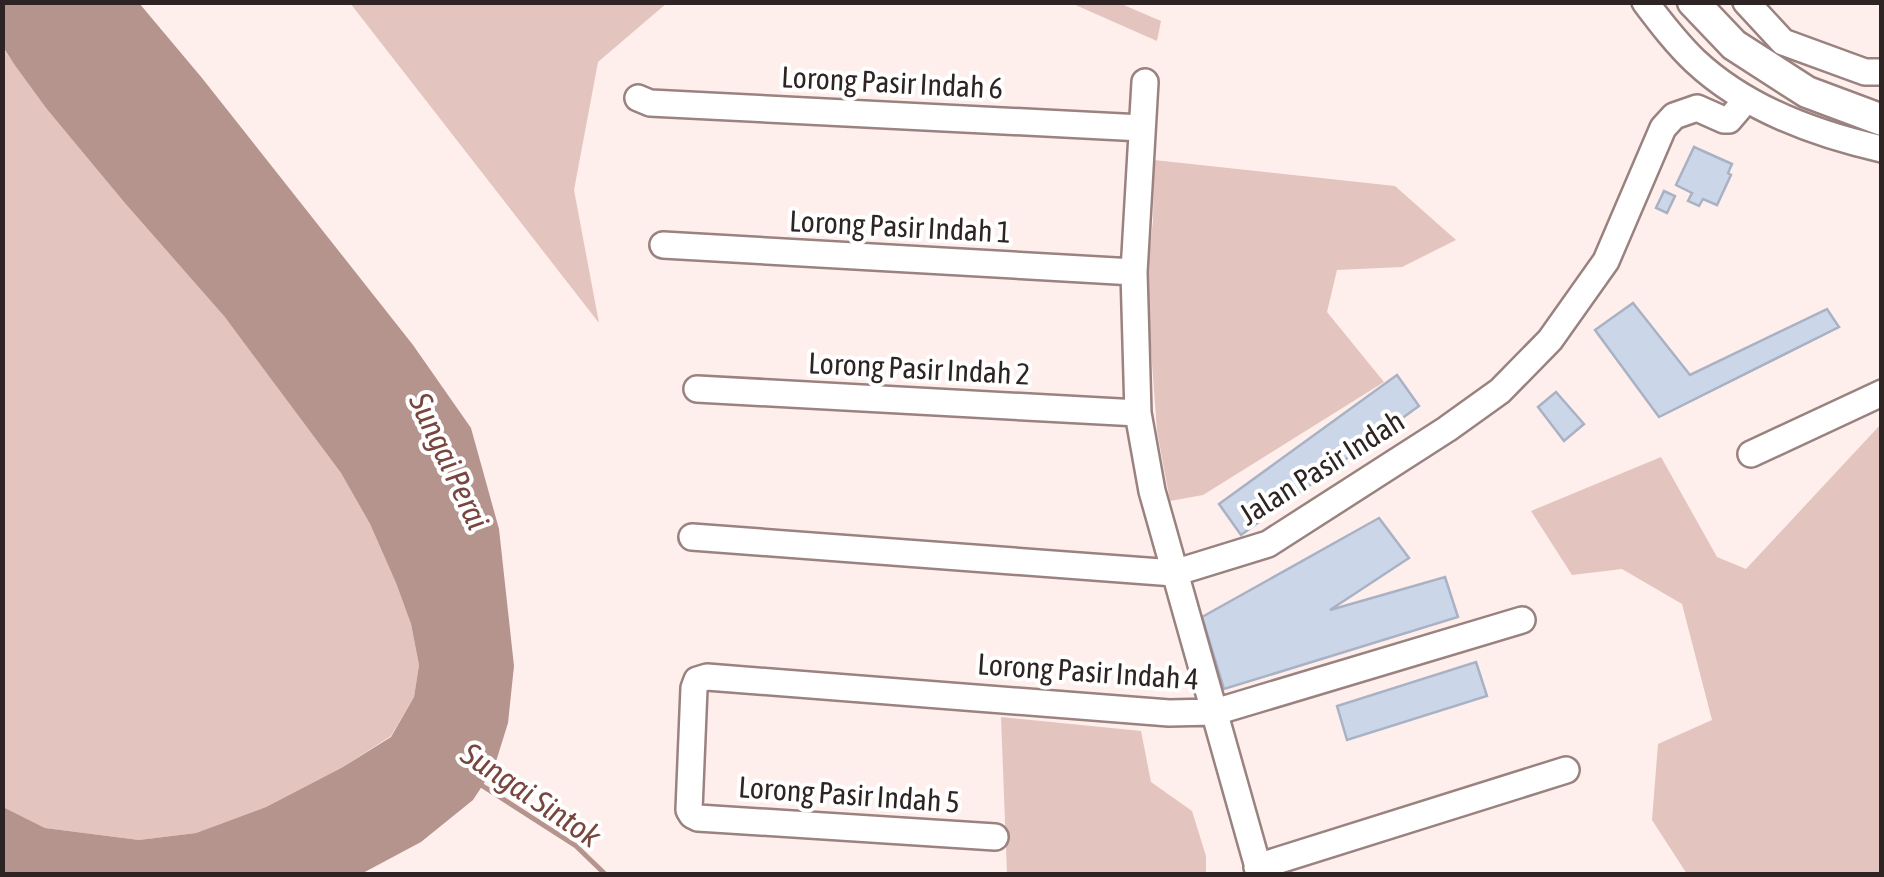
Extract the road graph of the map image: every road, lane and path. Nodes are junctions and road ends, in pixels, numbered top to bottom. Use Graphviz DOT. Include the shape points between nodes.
graph roads {
  1 [pos="1645,2"];
  2 [pos="1692,2"];
  3 [pos="1746,2"];
  4 [pos="1882,72"];
  5 [pos="1145,82"];
  6 [pos="638,98"];
  7 [pos="1746,100"];
  8 [pos="1882,120"];
  9 [pos="1142,128"];
  10 [pos="1882,149"];
  11 [pos="662,245"];
  12 [pos="1134,272"];
  13 [pos="697,389"];
  14 [pos="1882,393"];
  15 [pos="1138,414"];
  16 [pos="1752,454"];
  17 [pos="692,537"];
  18 [pos="1174,573"];
  19 [pos="1522,620"];
  20 [pos="1215,712"];
  21 [pos="1566,770"];
  22 [pos="698,818"];
  23 [pos="995,838"];
  24 [pos="1258,871"];
  1 -- 7 [label="street" via="1698,64"];
  2 -- 8 [label="main road" via="1734,45 1807,92"];
  3 -- 4 [label="street" via="1783,42 1864,72"];
  5 -- 9 [label="street"];
  6 -- 9 [label="street, Lorong Pasir Indah 6"];
  7 -- 10 [label="street" via="1834,139"];
  7 -- 18 [label="street, Jalan Pasir Indah" via="1729,120 1697,108 1663,128 1606,262 1550,340 1500,391 1268,544"];
  9 -- 12 [label="street"];
  11 -- 12 [label="street, Lorong Pasir Indah 1"];
  12 -- 15 [label="street"];
  13 -- 15 [label="street, Lorong Pasir Indah 2"];
  14 -- 16 [label="street"];
  15 -- 18 [label="street"];
  17 -- 18 [label="street, Jalan Pasir Indah"];
  18 -- 20 [label="street"];
  19 -- 20 [label="street, Lorong Pasir Indah 4"];
  20 -- 22 [label="street, Lorong Pasir Indah 4" via="707,677 694,688 688,810"];
  20 -- 24 [label="street"];
  21 -- 24 [label="street"];
  22 -- 23 [label="street, Lorong Pasir Indah 5"];
}
